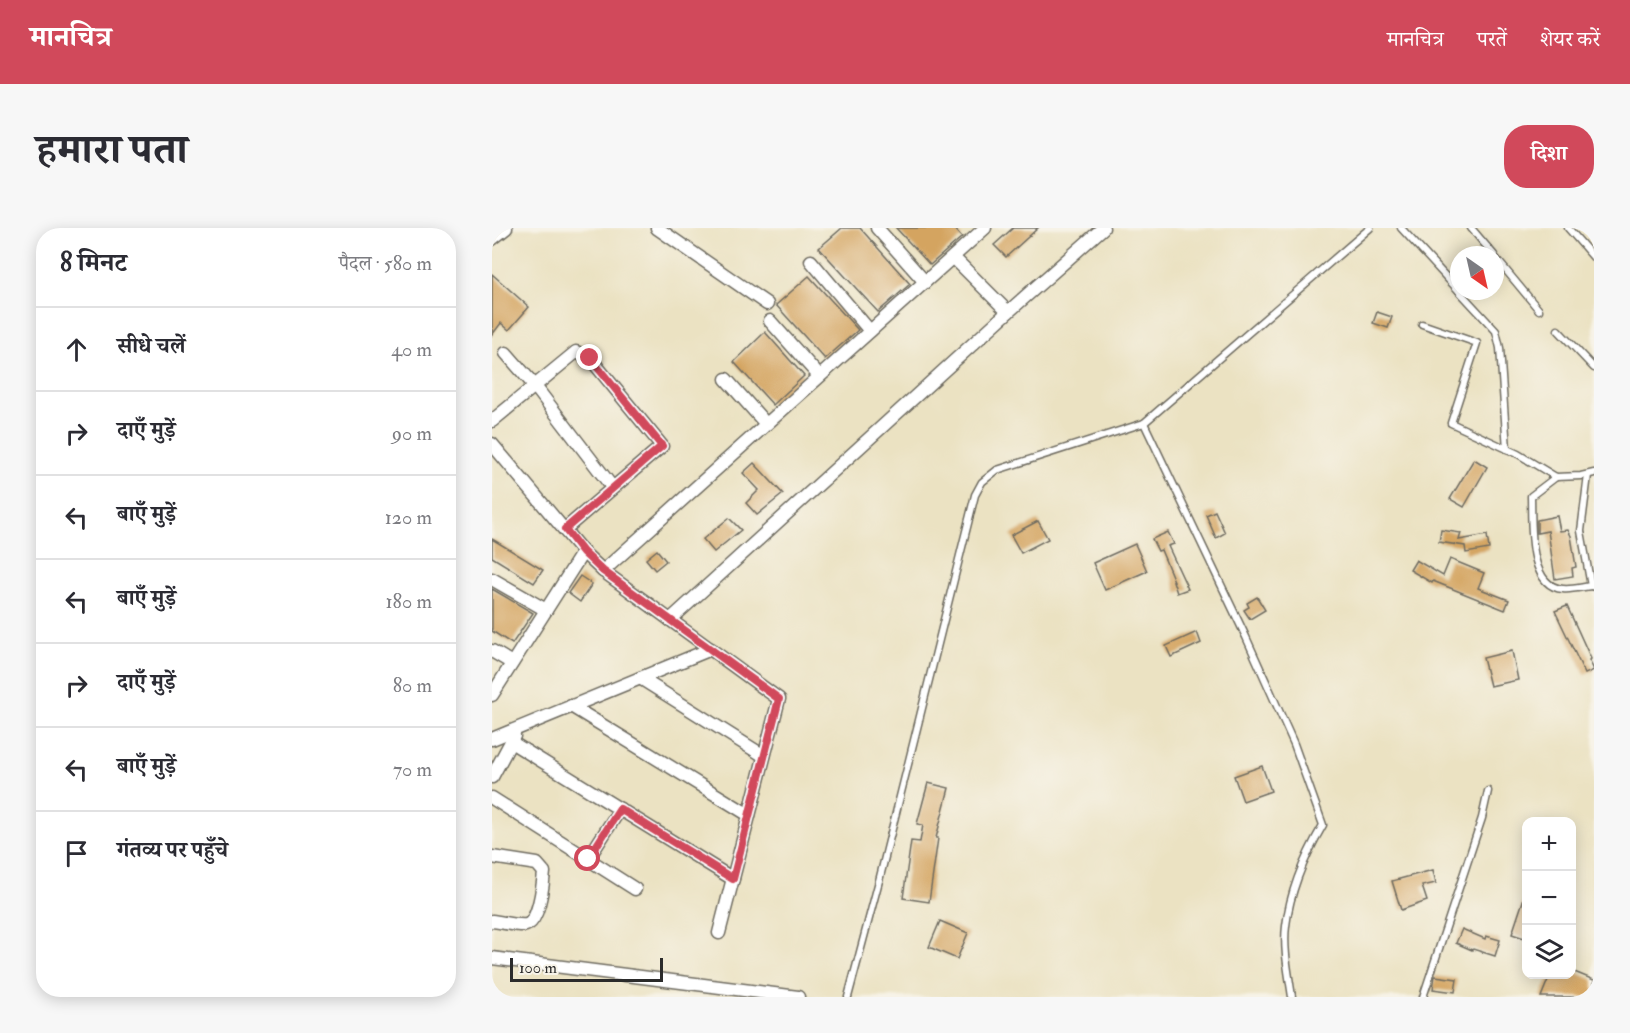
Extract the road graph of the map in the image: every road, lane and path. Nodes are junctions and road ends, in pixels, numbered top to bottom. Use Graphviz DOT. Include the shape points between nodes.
graph roads {
  1 [pos="506,228"];
  2 [pos="657,228"];
  3 [pos="877,228"];
  4 [pos="1102,228"];
  5 [pos="1370,228"];
  6 [pos="1401,228"];
  7 [pos="1473,228"];
  8 [pos="1568,228"];
  9 [pos="976,231"];
  10 [pos="492,238"];
  11 [pos="1486,246"];
  12 [pos="953,257"];
  13 [pos="1594,258"];
  14 [pos="811,261"];
  15 [pos="1504,268"];
  16 [pos="1450,281"];
  17 [pos="925,282"];
  18 [pos="1467,300"];
  19 [pos="767,304"];
  20 [pos="1539,310"];
  21 [pos="1008,312"];
  22 [pos="770,321"];
  23 [pos="1422,324"];
  24 [pos="1558,330"];
  25 [pos="870,331"];
  26 [pos="506,353"];
  27 [pos="1594,368"];
  28 [pos="819,376"];
  29 [pos="726,379"];
  30 [pos="534,385"];
  31 [pos="492,421"];
  32 [pos="1144,423"];
  33 [pos="766,424"];
  34 [pos="492,444"];
  35 [pos="1507,449"];
  36 [pos="1591,474"];
  37 [pos="1556,477"];
  38 [pos="612,487"];
  39 [pos="565,529"];
  40 [pos="583,552"];
  41 [pos="603,571"];
  42 [pos="492,579"];
  43 [pos="1592,586"];
  44 [pos="546,610"];
  45 [pos="670,620"];
  46 [pos="711,650"];
  47 [pos="492,651"];
  48 [pos="512,663"];
  49 [pos="640,678"];
  50 [pos="492,695"];
  51 [pos="571,706"];
  52 [pos="518,727"];
  53 [pos="492,739"];
  54 [pos="511,742"];
  55 [pos="764,756"];
  56 [pos="492,777"];
  57 [pos="1488,791"];
  58 [pos="492,798"];
  59 [pos="620,809"];
  60 [pos="749,815"];
  61 [pos="492,857"];
  62 [pos="588,859"];
  63 [pos="733,879"];
  64 [pos="635,889"];
  65 [pos="492,921"];
  66 [pos="719,933"];
  67 [pos="492,958"];
  68 [pos="798,997"];
  69 [pos="848,997"];
  70 [pos="1292,997"];
  71 [pos="1423,997"];
  1 -- 10 [label="street"];
  2 -- 19 [label="street"];
  3 -- 17 [label="street"];
  4 -- 21 [label="street"];
  5 -- 32 [label="lane"];
  6 -- 16 [label="lane"];
  7 -- 11 [label="lane"];
  8 -- 13 [label="lane"];
  9 -- 12 [label="street"];
  12 -- 17 [label="street"];
  12 -- 21 [label="street"];
  14 -- 25 [label="street"];
  15 -- 20 [label="lane"];
  17 -- 25 [label="street"];
  18 -- 35 [label="lane" via="1496,331"];
  21 -- 45 [label="street"];
  22 -- 28 [label="street"];
  23 -- 35 [label="lane" via="1477,343 1451,423"];
  24 -- 27 [label="lane"];
  25 -- 28 [label="street"];
  26 -- 30 [label="street"];
  28 -- 33 [label="street"];
  29 -- 33 [label="street"];
  30 -- 31 [label="street"];
  30 -- 38 [label="street"];
  30 -- 38 [label="street" via="576,352 590,358 662,446"];
  32 -- 69 [label="lane" via="996,470 982,482 975,495"];
  32 -- 70 [label="lane" via="1294,744 1323,825 1293,890 1286,928"];
  33 -- 41 [label="street"];
  34 -- 39 [label="street"];
  35 -- 37 [label="lane"];
  36 -- 37 [label="lane"];
  36 -- 43 [label="lane" via="1581,531"];
  37 -- 43 [label="lane" via="1531,496 1535,562 1549,585 1562,589"];
  38 -- 39 [label="street"];
  39 -- 40 [label="street"];
  40 -- 41 [label="street"];
  40 -- 44 [label="street"];
  41 -- 45 [label="street"];
  42 -- 44 [label="street"];
  44 -- 48 [label="street"];
  45 -- 46 [label="street"];
  46 -- 49 [label="street"];
  46 -- 55 [label="street" via="779,699"];
  47 -- 48 [label="street"];
  48 -- 50 [label="street"];
  49 -- 51 [label="street"];
  49 -- 55 [label="street"];
  51 -- 52 [label="street"];
  51 -- 60 [label="street"];
  52 -- 53 [label="street"];
  52 -- 54 [label="street"];
  54 -- 56 [label="street"];
  54 -- 59 [label="street"];
  55 -- 60 [label="street"];
  57 -- 71 [label="lane"];
  58 -- 62 [label="street"];
  59 -- 62 [label="street"];
  59 -- 63 [label="street"];
  60 -- 63 [label="street"];
  61 -- 65 [label="street" via="537,864 544,872 537,912 530,923"];
  62 -- 64 [label="street"];
  63 -- 66 [label="street"];
  67 -- 68 [label="street"];
}
